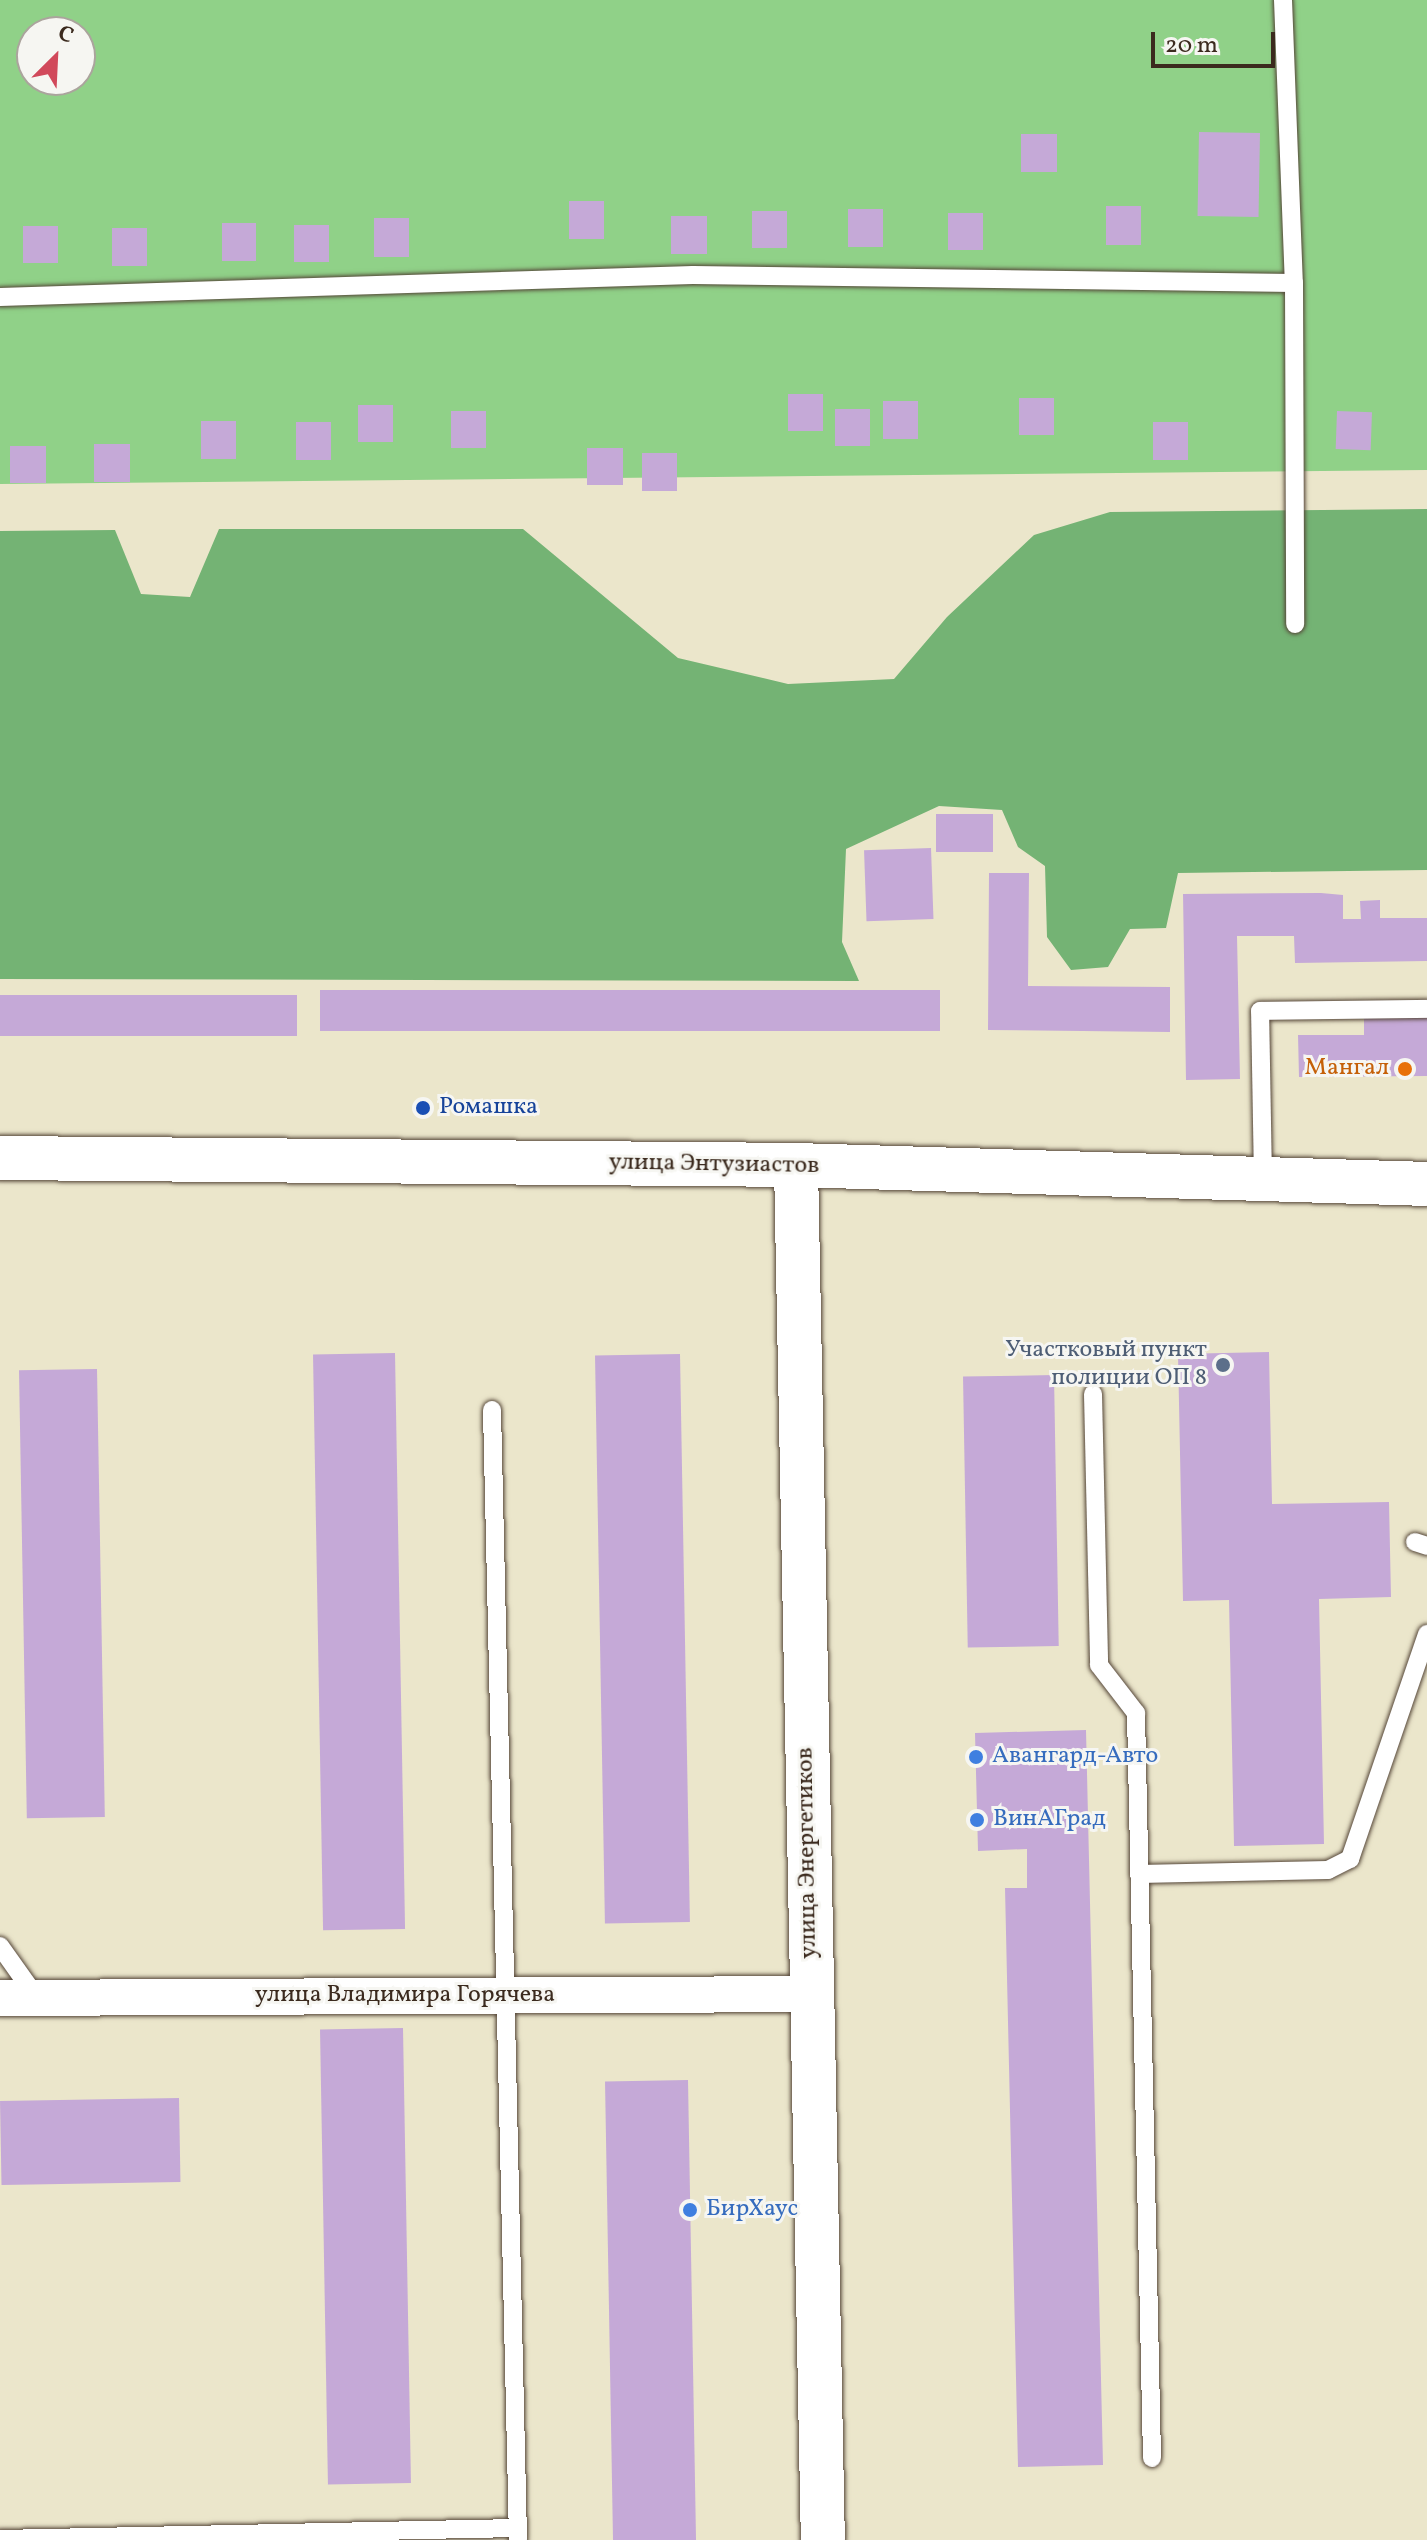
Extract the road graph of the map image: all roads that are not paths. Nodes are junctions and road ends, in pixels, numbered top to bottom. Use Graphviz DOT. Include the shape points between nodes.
graph roads {
  1 [pos="1283,0"];
  2 [pos="1294,283"];
  3 [pos="0,297"];
  4 [pos="1295,624"];
  5 [pos="1427,1009"];
  6 [pos="0,1158"];
  7 [pos="796,1165"];
  8 [pos="1263,1179"];
  9 [pos="1427,1184"];
  10 [pos="1093,1394"];
  11 [pos="492,1410"];
  12 [pos="1427,1634"];
  13 [pos="1139,1874"];
  14 [pos="0,1946"];
  15 [pos="811,1994"];
  16 [pos="506,1995"];
  17 [pos="0,1998"];
  18 [pos="37,1998"];
  19 [pos="1152,2458"];
  20 [pos="518,2534"];
  21 [pos="0,2539"];
  22 [pos="823,2540"];
  1 -- 2 [label="lane"];
  2 -- 3 [label="lane" via="693,275"];
  2 -- 4 [label="lane"];
  5 -- 8 [label="lane" via="1260,1011"];
  6 -- 7 [label="main road, улица Энтузиастов"];
  7 -- 8 [label="main road, улица Энтузиастов"];
  7 -- 15 [label="main road, улица Энергетиков"];
  8 -- 9 [label="main road, улица Энтузиастов"];
  10 -- 13 [label="lane" via="1099,1665 1136,1713"];
  11 -- 16 [label="lane"];
  12 -- 13 [label="lane" via="1350,1859 1328,1870"];
  13 -- 19 [label="lane"];
  14 -- 18 [label="lane"];
  15 -- 16 [label="street, улица Владимира Горячева"];
  15 -- 22 [label="main road, улица Энергетиков"];
  16 -- 18 [label="street, улица Владимира Горячева"];
  16 -- 20 [label="lane"];
  17 -- 18 [label="street, улица Владимира Горячева"];
  20 -- 21 [label="lane"];
}
